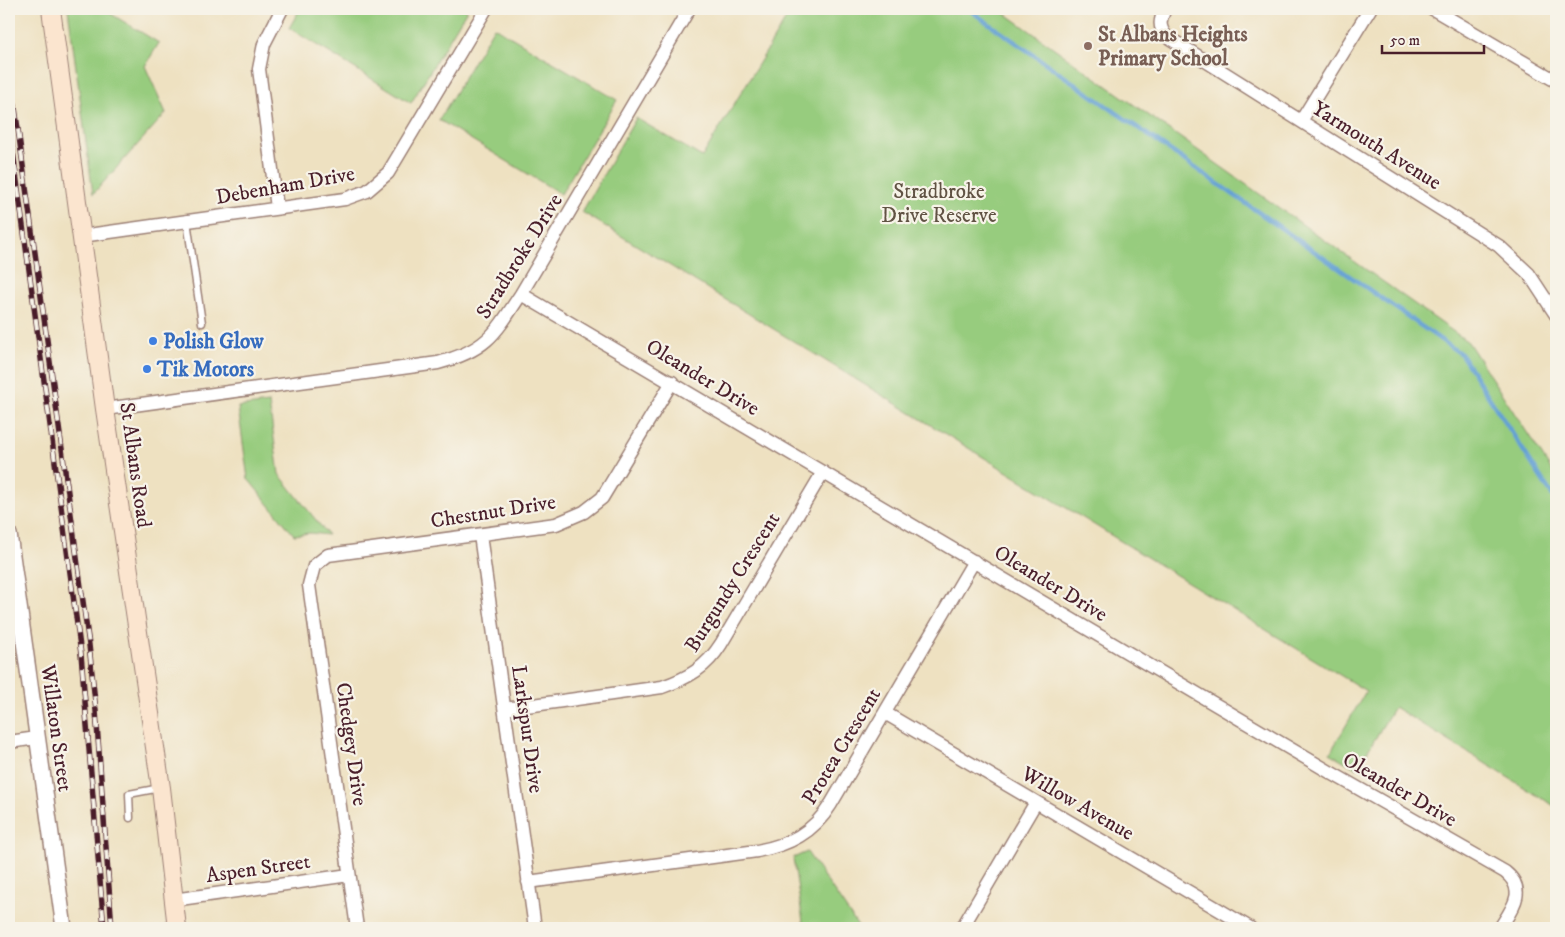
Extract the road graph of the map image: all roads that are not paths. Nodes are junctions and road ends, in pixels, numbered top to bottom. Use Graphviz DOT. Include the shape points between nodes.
graph roads {
  1 [pos="51,9"];
  2 [pos="282,9"];
  3 [pos="486,9"];
  4 [pos="689,9"];
  5 [pos="1165,9"];
  6 [pos="1370,9"];
  7 [pos="1433,9"];
  8 [pos="1556,81"];
  9 [pos="1302,121"];
  10 [pos="277,208"];
  11 [pos="187,221"];
  12 [pos="81,236"];
  13 [pos="521,294"];
  14 [pos="1556,315"];
  15 [pos="202,323"];
  16 [pos="672,382"];
  17 [pos="105,409"];
  18 [pos="823,472"];
  19 [pos="9,534"];
  20 [pos="480,535"];
  21 [pos="974,561"];
  22 [pos="314,566"];
  23 [pos="504,709"];
  24 [pos="885,714"];
  25 [pos="37,738"];
  26 [pos="9,742"];
  27 [pos="161,788"];
  28 [pos="1036,802"];
  29 [pos="130,818"];
  30 [pos="350,876"];
  31 [pos="528,882"];
  32 [pos="173,900"];
  33 [pos="64,928"];
  34 [pos="177,928"];
  35 [pos="357,928"];
  36 [pos="535,928"];
  37 [pos="962,928"];
  38 [pos="1250,928"];
  39 [pos="1500,928"];
  1 -- 12 [label="main road, St Albans Road"];
  2 -- 10 [label="street" via="264,44 260,68"];
  3 -- 10 [label="street, Debenham Drive" via="399,156 379,183 355,196"];
  4 -- 13 [label="street, Stradbroke Drive"];
  5 -- 9 [label="street, Yarmouth Avenue" via="1160,26 1166,36"];
  6 -- 9 [label="street"];
  7 -- 8 [label="street"];
  9 -- 14 [label="street, Yarmouth Avenue" via="1510,254 1529,274"];
  10 -- 11 [label="street, Debenham Drive"];
  11 -- 12 [label="street, Debenham Drive"];
  11 -- 15 [label="lane"];
  12 -- 17 [label="main road, St Albans Road"];
  13 -- 16 [label="street, Oleander Drive"];
  13 -- 17 [label="street, Stradbroke Drive" via="488,340 478,348 438,364"];
  16 -- 18 [label="street, Oleander Drive"];
  16 -- 20 [label="street, Chestnut Drive" via="602,498 584,512 556,524"];
  17 -- 27 [label="main road, St Albans Road"];
  18 -- 21 [label="street, Oleander Drive"];
  18 -- 23 [label="street, Burgundy Crescent" via="721,644 694,674 662,687"];
  19 -- 25 [label="street, Willaton Street"];
  20 -- 22 [label="street, Chestnut Drive" via="328,555"];
  20 -- 23 [label="street, Larkspur Drive"];
  21 -- 24 [label="street, Protea Crescent"];
  21 -- 39 [label="street, Oleander Drive" via="1328,771 1506,872 1514,880 1518,892 1515,904"];
  22 -- 30 [label="street, Chedgey Drive" via="309,585"];
  23 -- 31 [label="street, Larkspur Drive"];
  24 -- 28 [label="street, Willow Avenue"];
  24 -- 31 [label="street, Protea Crescent" via="825,814 816,825 794,840 757,851"];
  25 -- 26 [label="street"];
  25 -- 33 [label="street, Willaton Street"];
  27 -- 29 [label="lane" via="129,794"];
  27 -- 32 [label="main road, St Albans Road"];
  28 -- 37 [label="street"];
  28 -- 38 [label="street, Willow Avenue"];
  30 -- 32 [label="street, Aspen Street"];
  30 -- 35 [label="street, Chedgey Drive"];
  31 -- 36 [label="street, Larkspur Drive"];
  32 -- 34 [label="main road, St Albans Road"];
}
